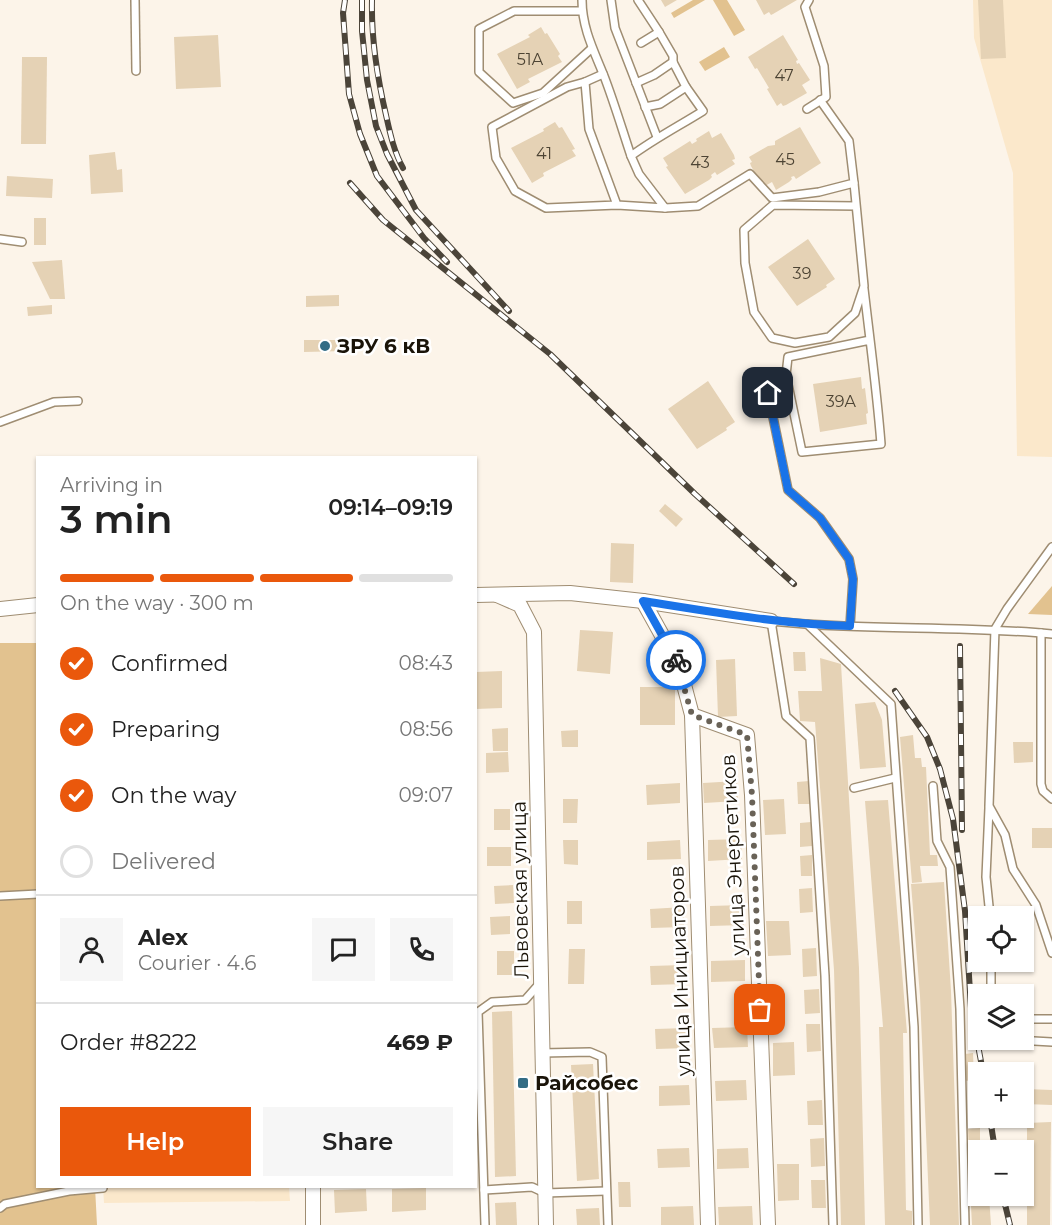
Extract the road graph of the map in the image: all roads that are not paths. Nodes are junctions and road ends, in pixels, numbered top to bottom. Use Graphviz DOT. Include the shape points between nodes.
graph roads {
  1 [pos="135,0"];
  2 [pos="582,0"];
  3 [pos="611,0"];
  4 [pos="638,0"];
  5 [pos="809,0"];
  6 [pos="582,11"];
  7 [pos="659,32"];
  8 [pos="641,43"];
  9 [pos="591,49"];
  10 [pos="673,62"];
  11 [pos="136,71"];
  12 [pos="603,75"];
  13 [pos="585,82"];
  14 [pos="636,83"];
  15 [pos="686,87"];
  16 [pos="820,100"];
  17 [pos="645,107"];
  18 [pos="807,109"];
  19 [pos="657,137"];
  20 [pos="631,156"];
  21 [pos="854,183"];
  22 [pos="616,205"];
  23 [pos="856,206"];
  24 [pos="665,208"];
  25 [pos="0,239"];
  26 [pos="22,242"];
  27 [pos="864,286"];
  28 [pos="870,340"];
  29 [pos="768,393"];
  30 [pos="78,401"];
  31 [pos="0,422"];
  32 [pos="1052,547"];
  33 [pos="477,595"];
  34 [pos="497,595"];
  35 [pos="643,601"];
  36 [pos="36,605"];
  37 [pos="0,609"];
  38 [pos="771,621"];
  39 [pos="807,624"];
  40 [pos="850,626"];
  41 [pos="995,629"];
  42 [pos="1041,633"];
  43 [pos="1052,634"];
  44 [pos="692,715"];
  45 [pos="896,778"];
  46 [pos="933,786"];
  47 [pos="854,788"];
  48 [pos="1052,799"];
  49 [pos="989,806"];
  50 [pos="36,894"];
  51 [pos="0,896"];
  52 [pos="989,906"];
  53 [pos="1052,953"];
  54 [pos="541,982"];
  55 [pos="1034,1019"];
  56 [pos="1052,1019"];
  57 [pos="1034,1040"];
  58 [pos="1052,1041"];
  59 [pos="542,1053"];
  60 [pos="103,1188"];
  61 [pos="313,1188"];
  62 [pos="484,1190"];
  63 [pos="606,1191"];
  64 [pos="545,1193"];
  65 [pos="0,1208"];
  66 [pos="314,1225"];
  67 [pos="485,1225"];
  68 [pos="546,1225"];
  69 [pos="608,1225"];
  70 [pos="708,1225"];
  71 [pos="768,1225"];
  72 [pos="833,1225"];
  73 [pos="918,1225"];
  74 [pos="965,1225"];
  1 -- 11 [label="lane"];
  2 -- 6 [label="lane"];
  3 -- 14 [label="lane" via="615,28"];
  4 -- 7 [label="lane"];
  5 -- 16 [label="lane" via="806,7 824,66 826,97"];
  6 -- 9 [label="lane"];
  6 -- 9 [label="lane" via="514,11 479,29 479,72 513,103 543,93"];
  7 -- 8 [label="lane"];
  7 -- 10 [label="lane"];
  9 -- 12 [label="lane"];
  10 -- 14 [label="lane"];
  10 -- 15 [label="lane"];
  12 -- 13 [label="lane"];
  12 -- 20 [label="lane"];
  13 -- 22 [label="lane" via="589,129"];
  13 -- 22 [label="lane" via="567,87 492,127 496,158 515,191 546,208"];
  14 -- 17 [label="lane"];
  15 -- 17 [label="lane" via="660,104"];
  15 -- 19 [label="lane" via="703,111"];
  16 -- 18 [label="lane"];
  16 -- 21 [label="lane" via="849,141"];
  17 -- 19 [label="lane"];
  19 -- 20 [label="lane"];
  20 -- 24 [label="lane" via="639,174"];
  21 -- 23 [label="lane"];
  21 -- 24 [label="lane" via="772,198 750,174 698,206"];
  22 -- 24 [label="lane"];
  23 -- 27 [label="lane"];
  23 -- 27 [label="lane" via="773,205 744,230 745,263 754,312 772,338 795,343 829,337 855,313"];
  25 -- 26 [label="lane"];
  27 -- 28 [label="lane"];
  28 -- 28 [label="lane" via="880,444 802,452 786,375 788,357"];
  29 -- 40 [label="lane" via="788,490 820,518 849,559 853,579"];
  30 -- 31 [label="lane" via="54,402"];
  32 -- 41 [label="lane"];
  33 -- 34 [label="street, Львовская улица"];
  34 -- 35 [label="street" via="570,593"];
  34 -- 54 [label="street, Львовская улица" via="520,605 534,632"];
  35 -- 38 [label="street"];
  35 -- 44 [label="street, улица Инициаторов" via="679,666"];
  36 -- 37 [label="street"];
  38 -- 39 [label="lane"];
  38 -- 72 [label="lane" via="786,716 810,738 825,976"];
  39 -- 40 [label="lane"];
  39 -- 45 [label="lane" via="891,704"];
  40 -- 41 [label="lane"];
  41 -- 42 [label="lane"];
  41 -- 49 [label="lane"];
  42 -- 43 [label="lane"];
  42 -- 48 [label="lane" via="1041,784"];
  44 -- 70 [label="street, улица Инициаторов"];
  44 -- 71 [label="street, улица Энергетиков" via="747,735"];
  45 -- 47 [label="lane"];
  45 -- 73 [label="lane" via="914,1027"];
  46 -- 74 [label="lane" via="937,841 950,867 951,879 960,1009"];
  49 -- 52 [label="lane"];
  49 -- 53 [label="lane" via="1005,835 1013,869 1036,905"];
  50 -- 51 [label="lane"];
  54 -- 59 [label="street, Львовская улица"];
  54 -- 62 [label="lane" via="525,1000 492,1002 478,1012"];
  55 -- 56 [label="lane"];
  57 -- 58 [label="lane"];
  59 -- 63 [label="lane" via="590,1052 602,1057"];
  59 -- 64 [label="street, Львовская улица"];
  60 -- 65 [label="lane" via="69,1191"];
  61 -- 66 [label="street"];
  62 -- 64 [label="lane" via="532,1187"];
  62 -- 67 [label="lane"];
  63 -- 64 [label="lane"];
  63 -- 69 [label="lane"];
  64 -- 68 [label="street, Львовская улица"];
}
